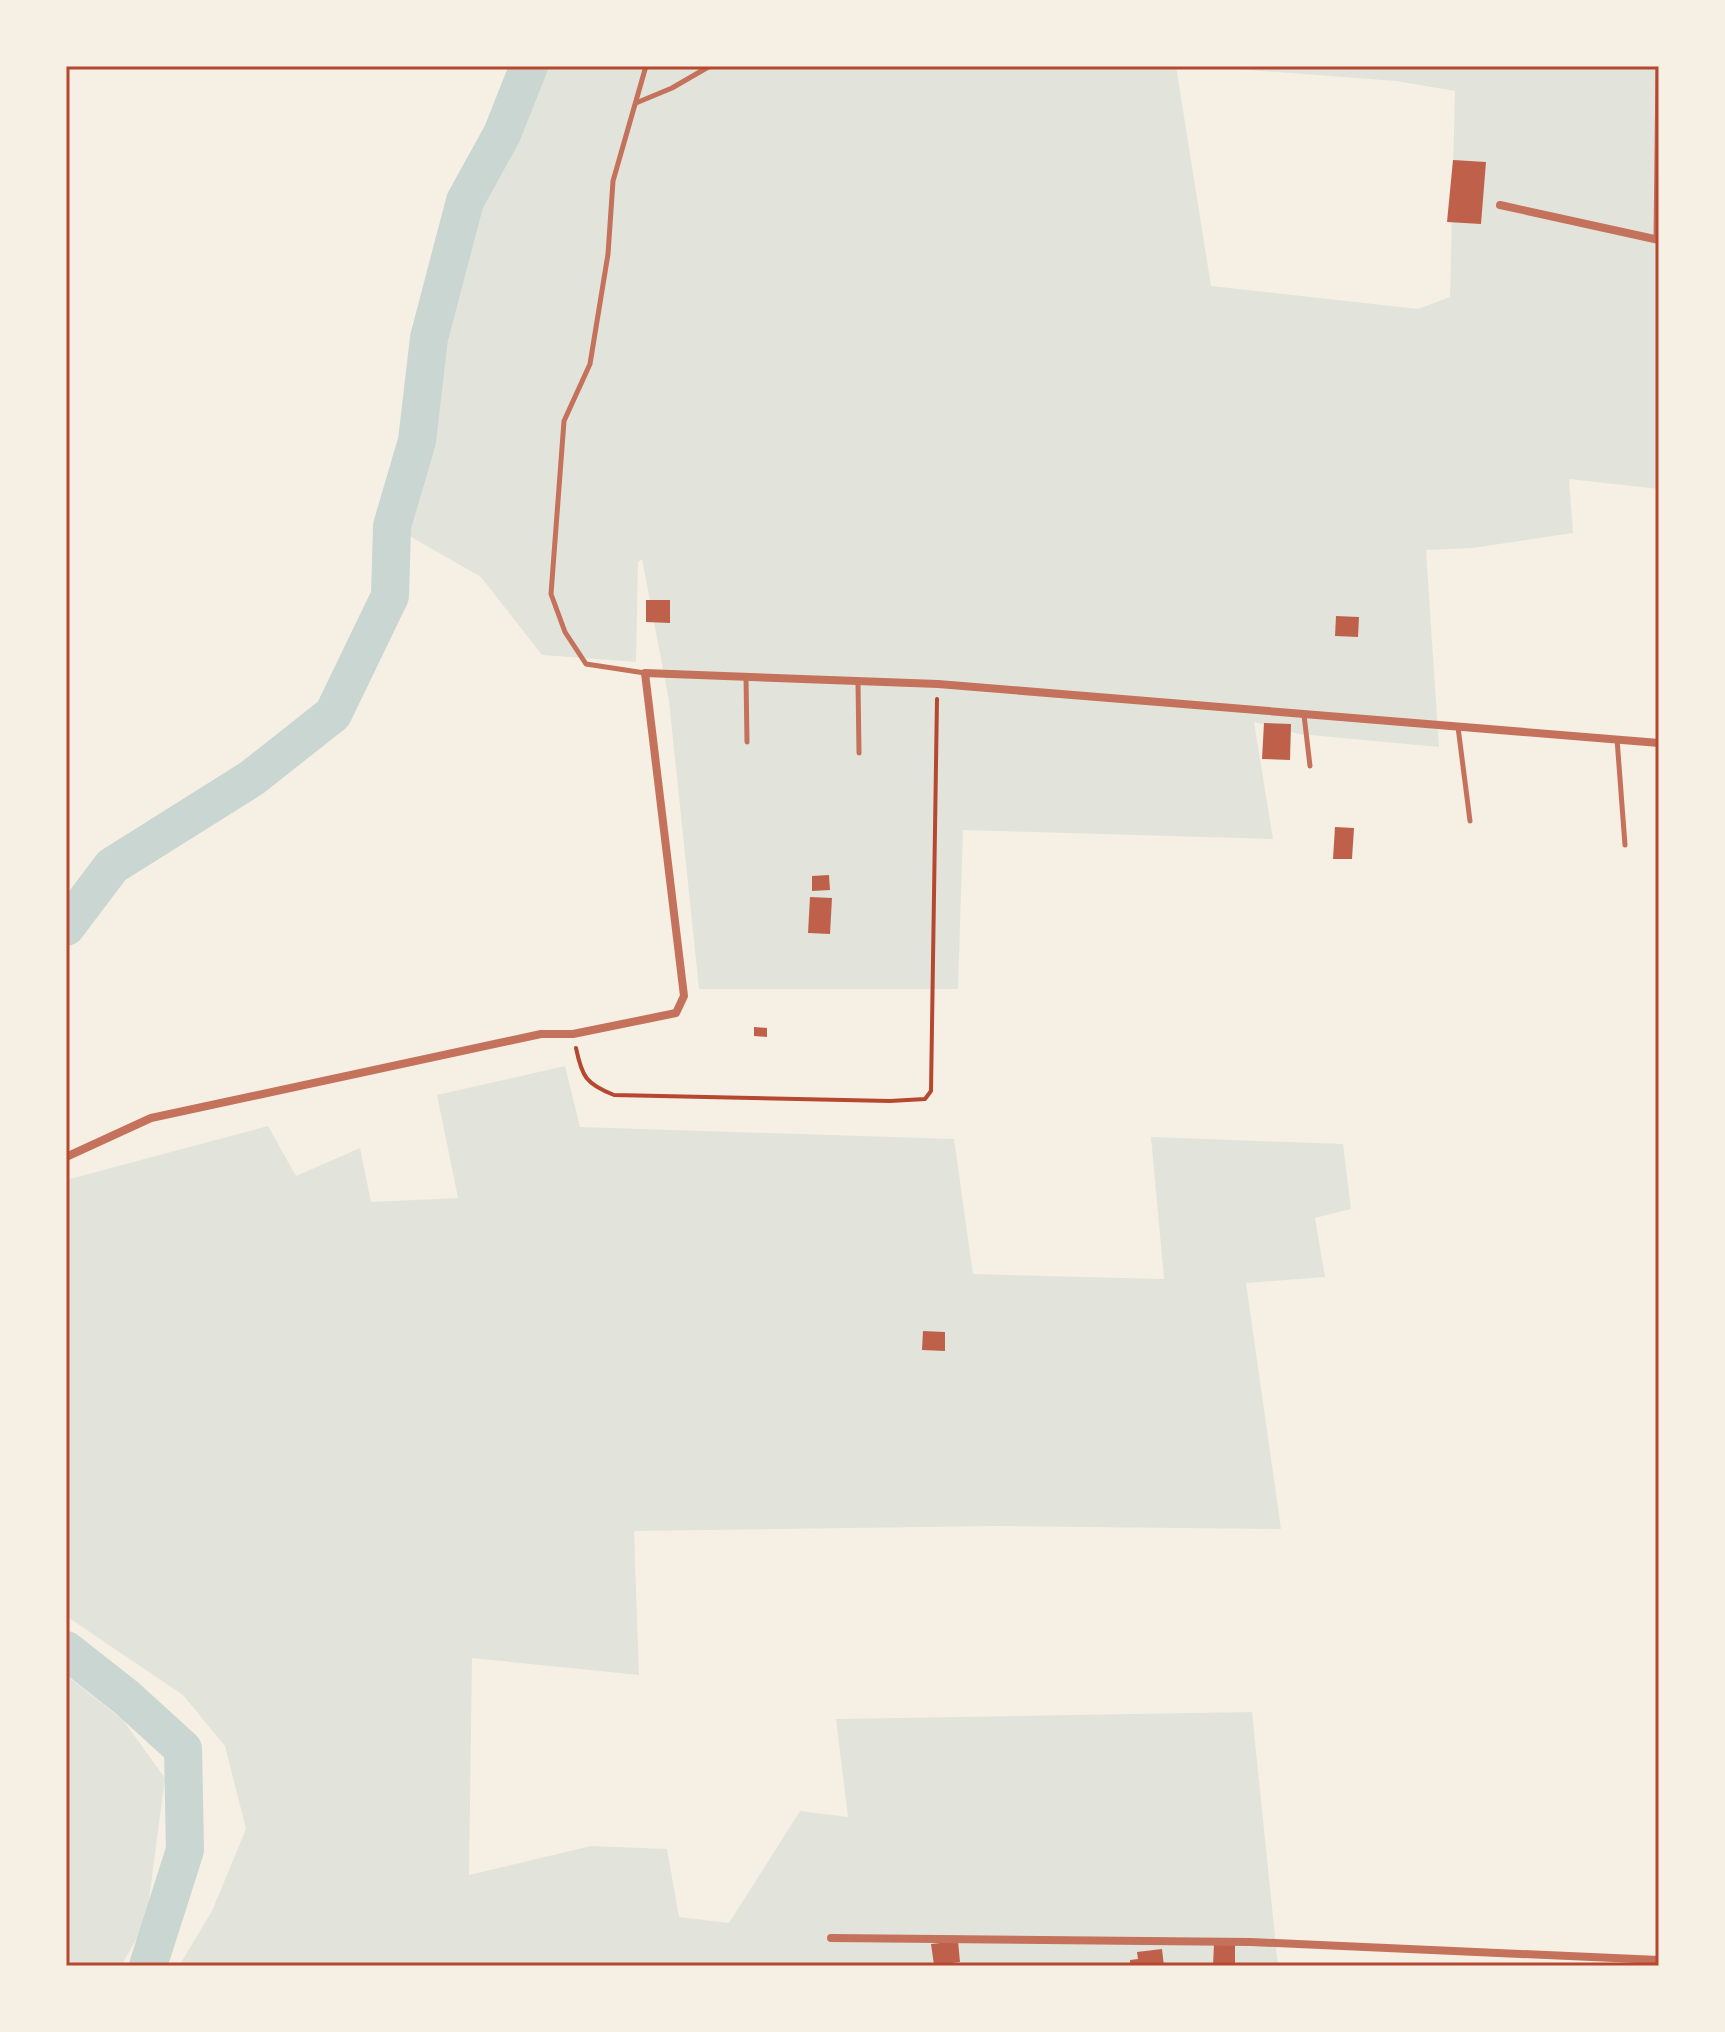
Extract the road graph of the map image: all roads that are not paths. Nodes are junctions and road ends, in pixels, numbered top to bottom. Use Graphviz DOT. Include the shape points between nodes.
graph roads {
  1 [pos="646,66"];
  2 [pos="710,66"];
  3 [pos="1658,66"];
  4 [pos="635,103"];
  5 [pos="1500,205"];
  6 [pos="1657,239"];
  7 [pos="645,673"];
  8 [pos="746,677"];
  9 [pos="858,681"];
  10 [pos="1304,714"];
  11 [pos="1458,726"];
  12 [pos="1617,739"];
  13 [pos="747,742"];
  14 [pos="1659,743"];
  15 [pos="859,753"];
  16 [pos="1310,766"];
  17 [pos="1470,821"];
  18 [pos="1625,845"];
  19 [pos="66,1157"];
  20 [pos="831,1938"];
  21 [pos="1659,1960"];
  22 [pos="1645,1963"];
  1 -- 4 [label="lane"];
  2 -- 4 [label="lane"];
  3 -- 6 [label="lane"];
  4 -- 7 [label="lane" via="613,181 608,254 590,364 564,421 551,594 565,632 586,664"];
  5 -- 6 [label="street"];
  7 -- 8 [label="street"];
  7 -- 19 [label="street" via="684,996 676,1013 573,1034 541,1034 151,1118"];
  8 -- 9 [label="street"];
  8 -- 13 [label="lane"];
  9 -- 10 [label="street"];
  9 -- 15 [label="lane"];
  10 -- 11 [label="street"];
  10 -- 16 [label="lane"];
  11 -- 12 [label="street"];
  11 -- 17 [label="lane"];
  12 -- 14 [label="street"];
  12 -- 18 [label="lane"];
  20 -- 22 [label="street" via="1251,1942"];
  21 -- 22 [label="street"];
}
